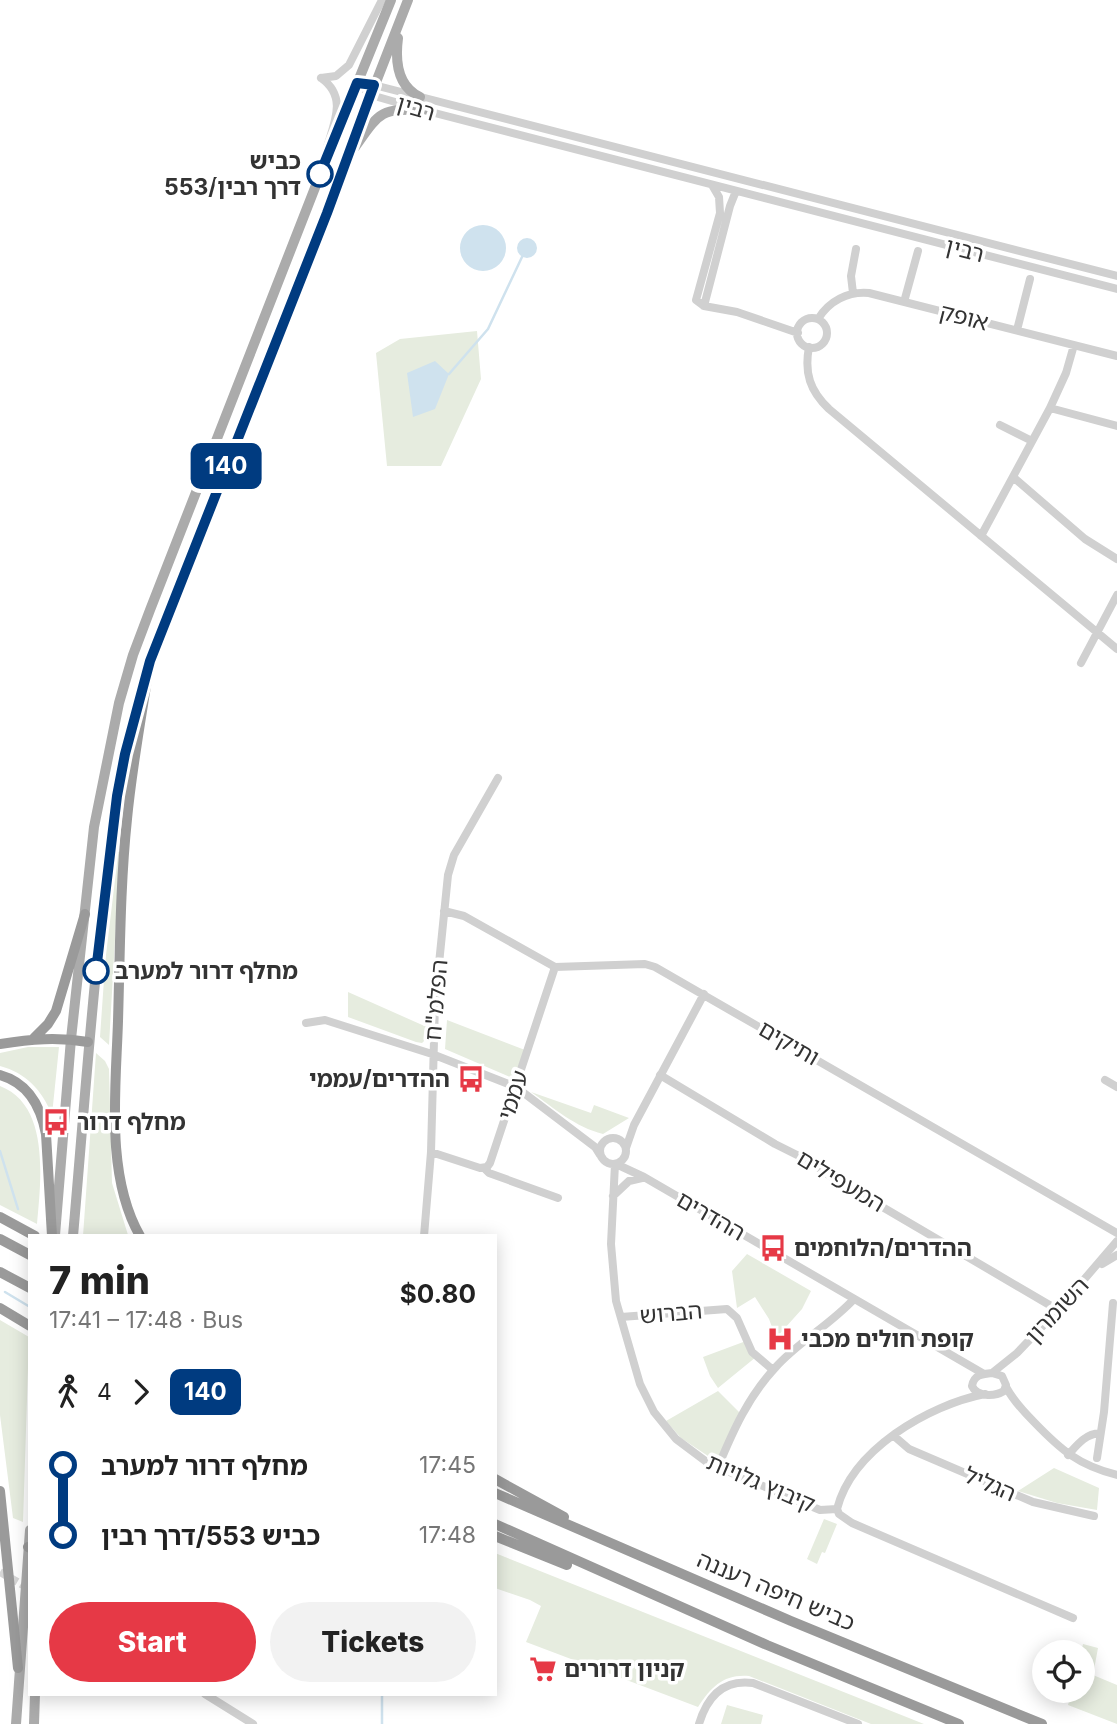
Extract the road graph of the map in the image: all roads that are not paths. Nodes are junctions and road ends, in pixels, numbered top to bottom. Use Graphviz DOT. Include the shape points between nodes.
graph roads {
  1 [pos="382,0"];
  2 [pos="391,0"];
  3 [pos="408,0"];
  4 [pos="399,25"];
  5 [pos="357,83"];
  6 [pos="372,90"];
  7 [pos="420,97"];
  8 [pos="423,110"];
  9 [pos="347,159"];
  10 [pos="318,180"];
  11 [pos="712,185"];
  12 [pos="736,191"];
  13 [pos="856,249"];
  14 [pos="918,251"];
  15 [pos="1117,276"];
  16 [pos="1030,279"];
  17 [pos="1117,289"];
  18 [pos="853,293"];
  19 [pos="904,302"];
  20 [pos="705,303"];
  21 [pos="818,319"];
  22 [pos="799,328"];
  23 [pos="1017,330"];
  24 [pos="1074,345"];
  25 [pos="809,347"];
  26 [pos="1117,356"];
  27 [pos="1049,408"];
  28 [pos="1000,425"];
  29 [pos="1117,426"];
  30 [pos="1032,441"];
  31 [pos="1013,477"];
  32 [pos="981,536"];
  33 [pos="1117,559"];
  34 [pos="1117,595"];
  35 [pos="1097,633"];
  36 [pos="1117,649"];
  37 [pos="150,661"];
  38 [pos="1081,663"];
  39 [pos="498,778"];
  40 [pos="444,911"];
  41 [pos="85,914"];
  42 [pos="555,967"];
  43 [pos="704,994"];
  44 [pos="306,1023"];
  45 [pos="34,1038"];
  46 [pos="71,1039"];
  47 [pos="88,1042"];
  48 [pos="0,1044"];
  49 [pos="432,1054"];
  50 [pos="660,1075"];
  51 [pos="0,1076"];
  52 [pos="1105,1080"];
  53 [pos="516,1087"];
  54 [pos="1117,1087"];
  55 [pos="634,1125"];
  56 [pos="576,1133"];
  57 [pos="611,1138"];
  58 [pos="431,1152"];
  59 [pos="626,1152"];
  60 [pos="600,1155"];
  61 [pos="615,1164"];
  62 [pos="484,1168"];
  63 [pos="644,1177"];
  64 [pos="55,1190"];
  65 [pos="613,1196"];
  66 [pos="558,1198"];
  67 [pos="0,1217"];
  68 [pos="1117,1233"];
  69 [pos="31,1234"];
  70 [pos="54,1234"];
  71 [pos="73,1234"];
  72 [pos="139,1234"];
  73 [pos="424,1234"];
  74 [pos="0,1239"];
  75 [pos="1117,1241"];
  76 [pos="28,1254"];
  77 [pos="1117,1255"];
  78 [pos="1097,1267"];
  79 [pos="0,1272"];
  80 [pos="28,1287"];
  81 [pos="854,1300"];
  82 [pos="1113,1303"];
  83 [pos="0,1308"];
  84 [pos="1058,1310"];
  85 [pos="621,1317"];
  86 [pos="28,1325"];
  87 [pos="1017,1353"];
  88 [pos="960,1362"];
  89 [pos="1112,1368"];
  90 [pos="773,1370"];
  91 [pos="988,1374"];
  92 [pos="1002,1376"];
  93 [pos="973,1384"];
  94 [pos="1006,1387"];
  95 [pos="985,1394"];
  96 [pos="996,1394"];
  97 [pos="1017,1404"];
  98 [pos="946,1407"];
  99 [pos="1100,1433"];
  100 [pos="894,1436"];
  101 [pos="1068,1455"];
  102 [pos="1097,1458"];
  103 [pos="718,1467"];
  104 [pos="1117,1475"];
  105 [pos="497,1480"];
  106 [pos="0,1491"];
  107 [pos="497,1494"];
  108 [pos="837,1509"];
  109 [pos="1094,1516"];
  110 [pos="497,1525"];
  111 [pos="497,1537"];
  112 [pos="625,1550"];
  113 [pos="28,1558"];
  114 [pos="1073,1618"];
  115 [pos="767,1645"];
  116 [pos="18,1668"];
  117 [pos="35,1696"];
  118 [pos="208,1696"];
  119 [pos="16,1724"];
  120 [pos="34,1724"];
  121 [pos="253,1724"];
  122 [pos="699,1724"];
  123 [pos="858,1724"];
  124 [pos="959,1724"];
  125 [pos="1042,1724"];
  1 -- 10 [label="street" via="349,65 336,76 321,78 338,100"];
  2 -- 5 [label="main road"];
  3 -- 4 [label="main road"];
  4 -- 6 [label="main road"];
  4 -- 7 [label="main road" via="397,67 407,90"];
  5 -- 6 [label="street, רבין"];
  5 -- 10 [label="main road"];
  6 -- 7 [label="street, רבין"];
  6 -- 8 [label="street, רבין"];
  6 -- 9 [label="main road"];
  7 -- 15 [label="street, רבין"];
  8 -- 9 [label="main road" via="393,109 382,114"];
  8 -- 11 [label="street, רבין"];
  9 -- 37 [label="main road"];
  10 -- 41 [label="main road" via="133,655 99,793"];
  11 -- 12 [label="street, רבין"];
  11 -- 20 [label="street" via="720,213 696,300"];
  12 -- 17 [label="street, רבין"];
  12 -- 20 [label="street"];
  13 -- 18 [label="street" via="850,276"];
  14 -- 19 [label="street"];
  16 -- 23 [label="street"];
  18 -- 19 [label="street, אופק"];
  18 -- 21 [label="street" via="829,306"];
  19 -- 23 [label="street, אופק"];
  20 -- 22 [label="street"];
  21 -- 22 [label="street" via="810,318"];
  21 -- 25 [label="street" via="827,336 820,346"];
  22 -- 25 [label="street" via="800,341"];
  23 -- 24 [label="street, אופק"];
  24 -- 26 [label="street, אופק"];
  24 -- 27 [label="street"];
  25 -- 32 [label="street" via="807,372 820,400"];
  27 -- 29 [label="street"];
  27 -- 30 [label="street"];
  28 -- 30 [label="street"];
  30 -- 31 [label="street"];
  31 -- 32 [label="street"];
  31 -- 33 [label="street" via="1085,540"];
  32 -- 35 [label="street"];
  34 -- 35 [label="street"];
  35 -- 36 [label="street"];
  35 -- 38 [label="street"];
  37 -- 47 [label="main road" via="113,819"];
  37 -- 72 [label="highway" via="123,861 116,1095 120,1180"];
  39 -- 40 [label="street, הפלמ\"ח" via="454,855"];
  40 -- 42 [label="street" via="464,916"];
  40 -- 49 [label="street, הפלמ\"ח"];
  41 -- 45 [label="highway" via="56,1011"];
  41 -- 46 [label="main road"];
  42 -- 43 [label="street, ותיקים" via="650,965"];
  42 -- 53 [label="street, עממי"];
  43 -- 50 [label="street"];
  43 -- 68 [label="street, ותיקים"];
  44 -- 49 [label="street" via="325,1020"];
  45 -- 46 [label="highway"];
  45 -- 48 [label="highway"];
  46 -- 47 [label="highway"];
  46 -- 64 [label="main road"];
  47 -- 71 [label="main road"];
  49 -- 53 [label="street"];
  49 -- 58 [label="street, הפלמ\"ח"];
  50 -- 55 [label="street"];
  50 -- 84 [label="street, המעפילים"];
  51 -- 64 [label="highway" via="20,1084 39,1107"];
  52 -- 54 [label="street"];
  53 -- 56 [label="street"];
  53 -- 62 [label="street, עממי" via="490,1163"];
  55 -- 57 [label="street"];
  55 -- 59 [label="street"];
  56 -- 57 [label="street"];
  56 -- 60 [label="street"];
  57 -- 59 [label="street" via="622,1140"];
  57 -- 60 [label="street" via="602,1143"];
  58 -- 62 [label="street"];
  58 -- 73 [label="street, הפלמ\"ח"];
  59 -- 61 [label="street"];
  59 -- 63 [label="street, ההדרים" via="631,1166"];
  60 -- 61 [label="street"];
  61 -- 63 [label="street, ההדרים"];
  61 -- 65 [label="street, קיבוץ גלויות"];
  62 -- 66 [label="street"];
  63 -- 65 [label="street" via="629,1181"];
  63 -- 81 [label="street, ההדרים"];
  64 -- 70 [label="highway"];
  65 -- 85 [label="street, קיבוץ גלויות" via="611,1262"];
  67 -- 69 [label="highway"];
  74 -- 76 [label="highway"];
  75 -- 78 [label="street, השומרון"];
  77 -- 78 [label="street, השומרון"];
  78 -- 84 [label="street, השומרון"];
  79 -- 80 [label="highway"];
  81 -- 88 [label="street, ההדרים"];
  81 -- 90 [label="street"];
  82 -- 89 [label="street"];
  83 -- 86 [label="highway"];
  84 -- 87 [label="street, השומרון"];
  85 -- 90 [label="street, הברוש" via="727,1309 737,1318 752,1352"];
  85 -- 103 [label="street, קיבוץ גלויות" via="640,1384 654,1412 676,1439"];
  87 -- 91 [label="street, השומרון"];
  87 -- 92 [label="street, השומרון"];
  88 -- 91 [label="street, ההדרים"];
  88 -- 93 [label="street, ההדרים"];
  89 -- 99 [label="street"];
  90 -- 103 [label="street" via="746,1407"];
  91 -- 92 [label="street"];
  91 -- 93 [label="street" via="978,1375"];
  92 -- 94 [label="street"];
  93 -- 95 [label="street" via="976,1392"];
  93 -- 98 [label="street"];
  94 -- 96 [label="street"];
  94 -- 97 [label="street"];
  95 -- 96 [label="street"];
  95 -- 98 [label="street"];
  96 -- 97 [label="street"];
  97 -- 101 [label="street"];
  98 -- 100 [label="street"];
  99 -- 101 [label="street" via="1083,1439"];
  99 -- 102 [label="street"];
  100 -- 108 [label="street" via="857,1469"];
  100 -- 109 [label="street, הגליל" via="916,1452 1033,1502"];
  101 -- 104 [label="street"];
  103 -- 108 [label="street, קיבוץ גלויות" via="820,1510"];
  105 -- 112 [label="highway"];
  106 -- 116 [label="highway"];
  107 -- 112 [label="highway, כביש חיפה רעננה"];
  108 -- 114 [label="street, קיבוץ גלויות" via="852,1523"];
  110 -- 115 [label="highway"];
  111 -- 115 [label="highway"];
  112 -- 125 [label="highway, כביש חיפה רעננה"];
  113 -- 116 [label="main road"];
  115 -- 124 [label="highway"];
  116 -- 119 [label="main road"];
  117 -- 120 [label="main road"];
  118 -- 121 [label="street"];
  122 -- 123 [label="street" via="715,1693 743,1681"];
}
